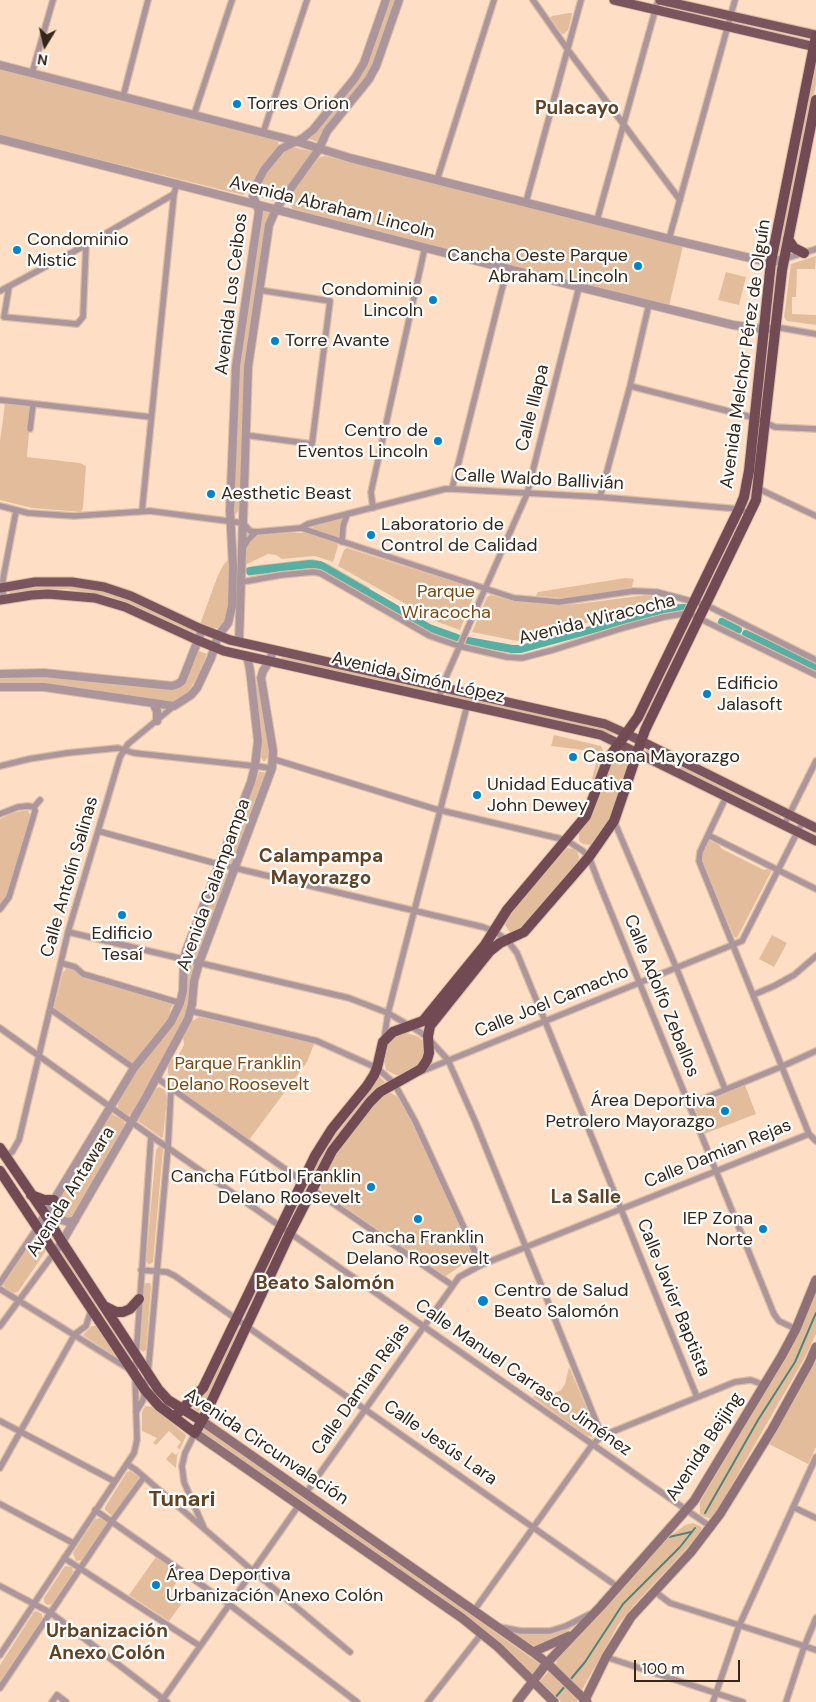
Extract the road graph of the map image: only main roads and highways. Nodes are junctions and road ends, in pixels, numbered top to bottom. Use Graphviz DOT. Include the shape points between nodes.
graph roads {
  1 [pos="614,0"];
  2 [pos="659,0"];
  3 [pos="815,41"];
  4 [pos="816,100"];
  5 [pos="788,239"];
  6 [pos="804,253"];
  7 [pos="1,588"];
  8 [pos="2,600"];
  9 [pos="627,734"];
  10 [pos="642,742"];
  11 [pos="619,743"];
  12 [pos="638,753"];
  13 [pos="816,828"];
  14 [pos="816,841"];
  15 [pos="2,1152"];
  16 [pos="0,1172"];
  17 [pos="4,1183"];
  18 [pos="31,1195"];
  19 [pos="54,1200"];
  20 [pos="816,1280"];
  21 [pos="139,1299"];
  22 [pos="104,1306"];
  23 [pos="816,1347"];
  24 [pos="183,1409"];
  25 [pos="174,1417"];
  26 [pos="202,1421"];
  27 [pos="195,1433"];
  28 [pos="574,1634"];
  29 [pos="533,1652"];
  30 [pos="547,1663"];
  31 [pos="533,1680"];
  32 [pos="552,1700"];
  33 [pos="586,1701"];
  34 [pos="517,1702"];
  1 -- 3 [label="main road" via="728,27"];
  2 -- 3 [label="main road" via="731,16"];
  3 -- 9 [label="highway, Avenida Melchor Pérez de Olguín" via="771,262 748,483 739,509"];
  4 -- 5 [label="highway, Avenida Melchor Pérez de Olguín"];
  5 -- 6 [label="highway" via="794,248"];
  5 -- 10 [label="highway, Avenida Melchor Pérez de Olguín" via="774,329 756,500"];
  7 -- 9 [label="main road, Avenida Simón López" via="34,582 72,582 104,587 132,596 202,630 239,642 604,724"];
  8 -- 11 [label="main road, Avenida Simón López" via="48,594 96,598 125,607 214,647 601,735"];
  9 -- 10 [label="main road, Avenida Simón López"];
  9 -- 11 [label="highway, Avenida Melchor Pérez de Olguín"];
  10 -- 12 [label="highway, Avenida Melchor Pérez de Olguín"];
  10 -- 13 [label="main road, Avenida Simón López"];
  11 -- 12 [label="main road, Avenida Simón López"];
  11 -- 24 [label="highway, Avenida Melchor Pérez de Olguín" via="608,759 589,809 507,910 485,945 423,1021 393,1032 383,1042 377,1068 367,1086 321,1146 302,1181 203,1388"];
  12 -- 14 [label="main road, Avenida Simón López"];
  12 -- 26 [label="highway, Avenida Melchor Pérez de Olguín" via="607,834 524,932 490,951 430,1026 429,1054 421,1069 387,1087 341,1137 290,1233"];
  15 -- 18 [label="highway, Avenida Circunvalación"];
  16 -- 17 [label="highway, Avenida Circunvalación"];
  17 -- 25 [label="highway, Avenida Circunvalación" via="38,1228 145,1390"];
  18 -- 19 [label="highway"];
  18 -- 22 [label="highway, Avenida Circunvalación"];
  20 -- 28 [label="main road, Avenida Beijing" via="796,1329 694,1501"];
  21 -- 22 [label="highway" via="123,1312"];
  22 -- 24 [label="highway, Avenida Circunvalación" via="163,1394"];
  23 -- 33 [label="main road" via="773,1428 711,1527 631,1617 606,1657"];
  24 -- 25 [label="highway"];
  24 -- 26 [label="highway, Avenida Circunvalación"];
  25 -- 27 [label="highway, Avenida Circunvalación"];
  26 -- 27 [label="highway"];
  26 -- 29 [label="main road, Avenida Circunvalación"];
  27 -- 31 [label="main road, Avenida Circunvalación" via="482,1633"];
  28 -- 29 [label="main road"];
  28 -- 30 [label="main road, Avenida Beijing"];
  29 -- 30 [label="main road, Avenida Circunvalación"];
  30 -- 31 [label="main road, Avenida Beijing"];
  30 -- 33 [label="main road, Avenida Circunvalación"];
  31 -- 32 [label="main road, Avenida Circunvalación"];
  31 -- 34 [label="main road, Avenida Beijing"];
}
